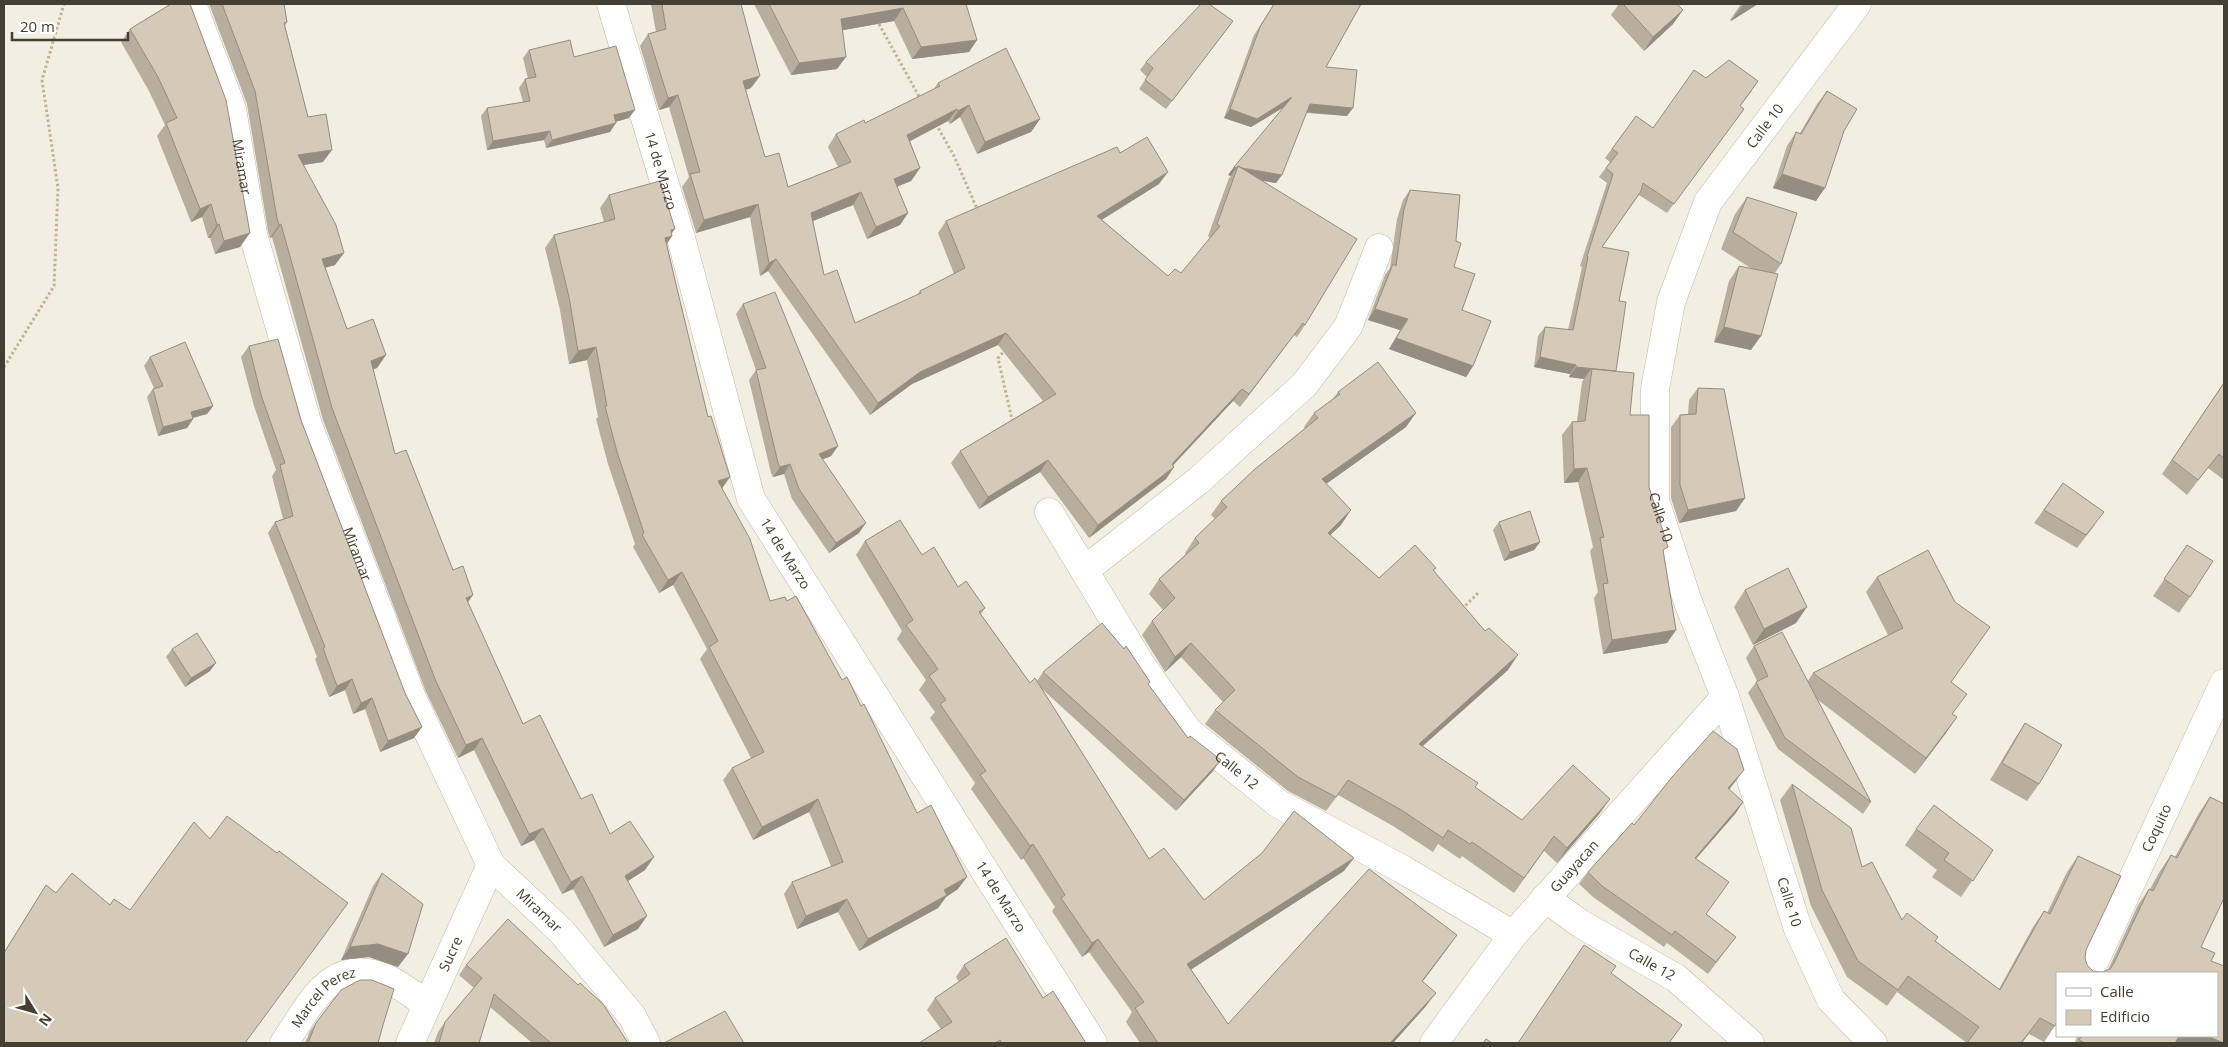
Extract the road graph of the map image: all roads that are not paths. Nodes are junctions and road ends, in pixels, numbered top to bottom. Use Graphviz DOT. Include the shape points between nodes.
graph roads {
  1 [pos="192,4"];
  2 [pos="611,4"];
  3 [pos="1857,4"];
  4 [pos="1379,248"];
  5 [pos="1049,512"];
  6 [pos="1085,570"];
  7 [pos="2224,683"];
  8 [pos="1725,697"];
  9 [pos="491,865"];
  10 [pos="1545,898"];
  11 [pos="1513,935"];
  12 [pos="2089,972"];
  13 [pos="427,1004"];
  14 [pos="284,1043"];
  15 [pos="410,1043"];
  16 [pos="646,1043"];
  17 [pos="1093,1043"];
  18 [pos="1434,1043"];
  19 [pos="1750,1043"];
  20 [pos="1873,1043"];
  1 -- 9 [label="street, Miramar" via="232,109 253,234 308,425 412,698"];
  2 -- 17 [label="street, 14 de Marzo" via="681,238 751,499"];
  3 -- 8 [label="street, Calle 10" via="1708,202 1669,312 1655,389 1656,500 1688,602"];
  4 -- 6 [label="street" via="1348,327 1304,385 1198,481"];
  5 -- 6 [label="street, Calle 12"];
  6 -- 11 [label="street, Calle 12" via="1140,662 1188,731 1279,804 1402,869"];
  7 -- 12 [label="street, Coquito"];
  8 -- 10 [label="street, Guayacan"];
  8 -- 20 [label="street, Calle 10" via="1798,928 1831,1000"];
  9 -- 13 [label="street, Sucre"];
  9 -- 16 [label="street, Miramar" via="562,931 632,1016"];
  10 -- 11 [label="street, Guayacan"];
  10 -- 19 [label="street, Calle 12" via="1581,924 1676,978"];
  11 -- 18 [label="street, Guayacan"];
  13 -- 14 [label="street, Marcel Perez" via="389,980 370,974 342,974 324,986"];
  13 -- 15 [label="street, Sucre"];
}
